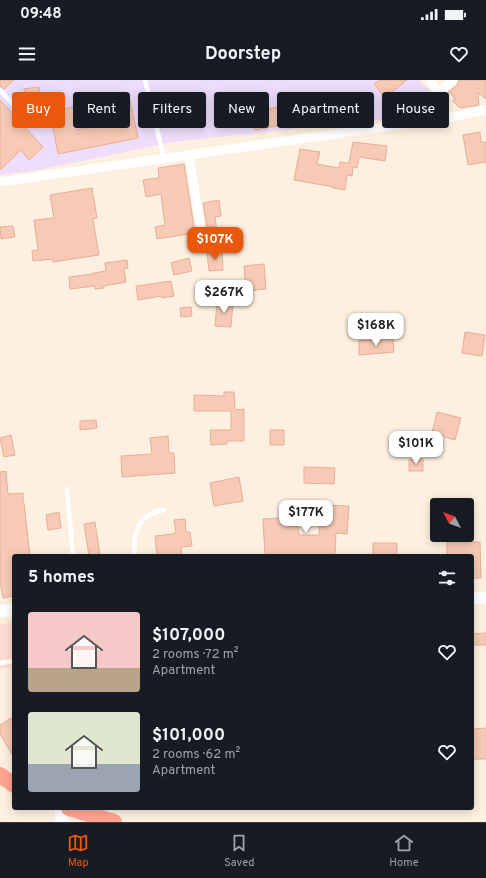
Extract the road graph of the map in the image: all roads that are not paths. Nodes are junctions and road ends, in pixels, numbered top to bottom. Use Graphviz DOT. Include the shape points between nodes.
graph roads {
  1 [pos="145,80"];
  2 [pos="430,80"];
  3 [pos="453,80"];
  4 [pos="0,90"];
  5 [pos="439,92"];
  6 [pos="12,103"];
  7 [pos="486,110"];
  8 [pos="449,118"];
  9 [pos="382,127"];
  10 [pos="189,155"];
  11 [pos="164,158"];
  12 [pos="0,182"];
  13 [pos="203,242"];
  14 [pos="67,489"];
  15 [pos="164,510"];
  16 [pos="73,554"];
  17 [pos="135,554"];
  18 [pos="474,598"];
  19 [pos="486,598"];
  20 [pos="12,610"];
  21 [pos="0,611"];
  22 [pos="12,661"];
  23 [pos="0,663"];
  24 [pos="0,775"];
  25 [pos="12,784"];
  26 [pos="60,810"];
  27 [pos="74,810"];
  28 [pos="102,820"];
  29 [pos="62,822"];
  1 -- 11 [label="lane"];
  2 -- 5 [label="street"];
  3 -- 5 [label="street"];
  4 -- 6 [label="lane"];
  7 -- 8 [label="street"];
  9 -- 10 [label="street"];
  10 -- 11 [label="street"];
  10 -- 13 [label="street"];
  11 -- 12 [label="street"];
  14 -- 16 [label="lane"];
  15 -- 17 [label="lane" via="147,516 139,524 135,535"];
  18 -- 19 [label="main road"];
  20 -- 21 [label="main road"];
  22 -- 23 [label="lane"];
  24 -- 25 [label="highway"];
  26 -- 29 [label="main road"];
  27 -- 28 [label="highway"];
}
